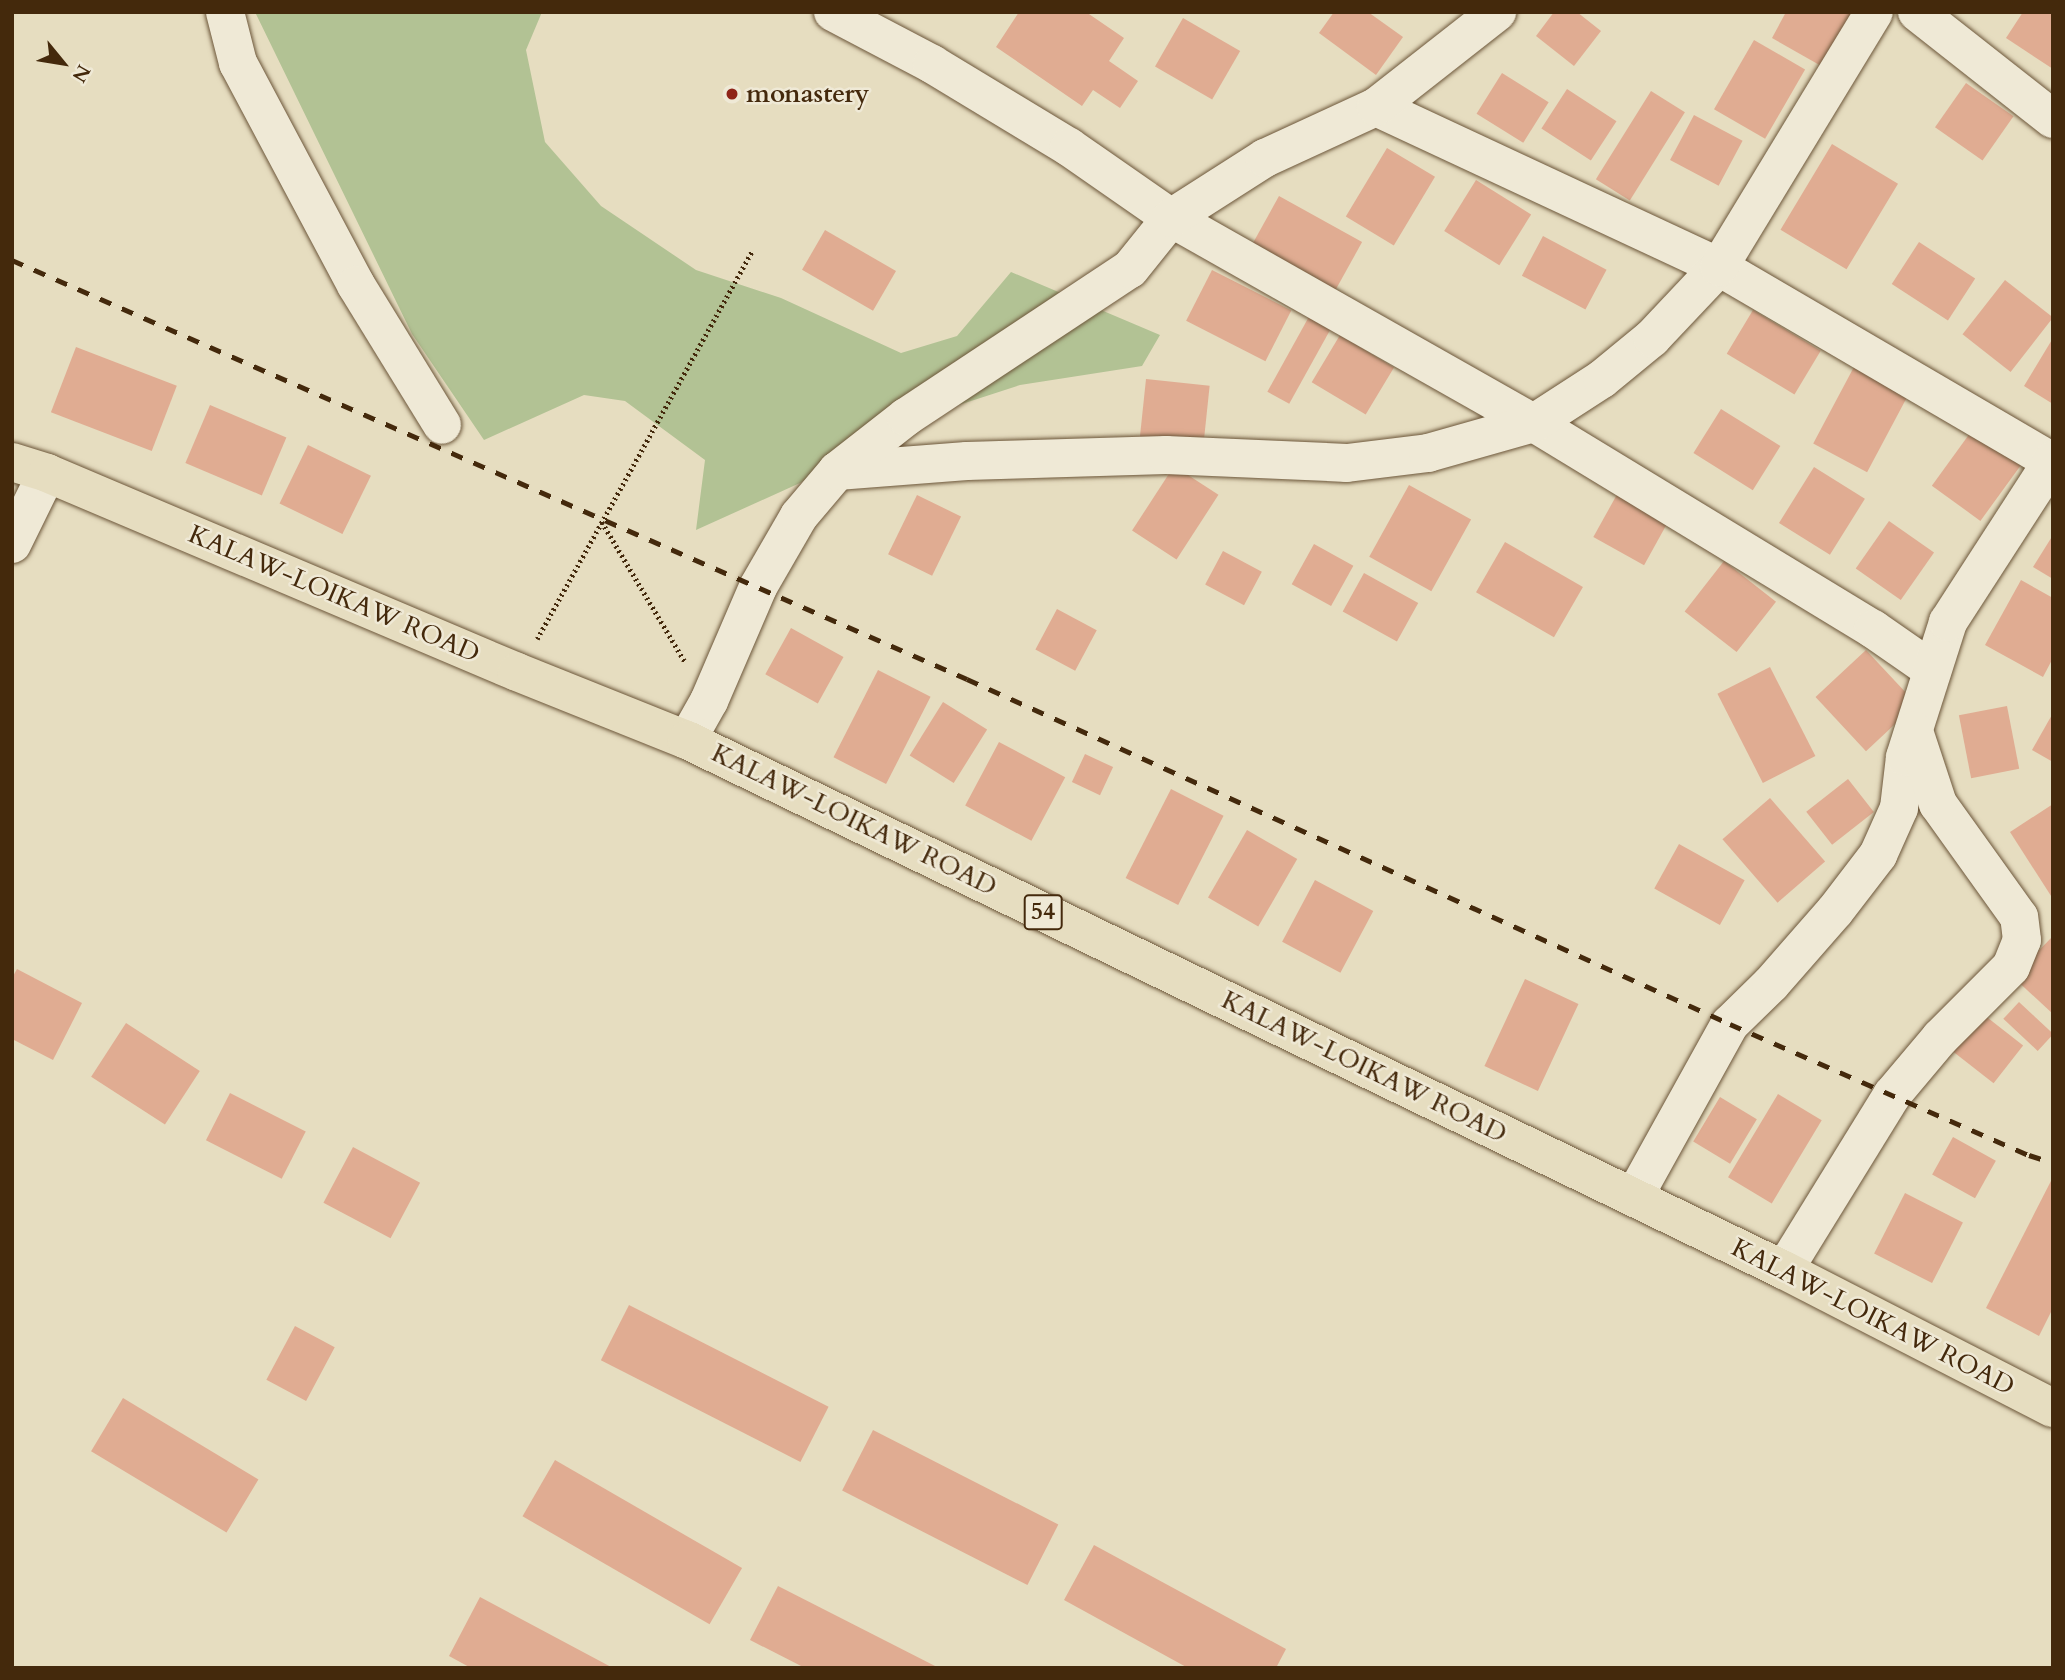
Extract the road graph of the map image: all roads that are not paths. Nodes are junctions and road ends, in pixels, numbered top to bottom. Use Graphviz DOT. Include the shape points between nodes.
graph roads {
  1 [pos="225,12"];
  2 [pos="833,12"];
  3 [pos="1496,12"];
  4 [pos="1874,12"];
  5 [pos="1917,12"];
  6 [pos="878,22"];
  7 [pos="1376,107"];
  8 [pos="2053,119"];
  9 [pos="1171,218"];
  10 [pos="1719,267"];
  11 [pos="1534,423"];
  12 [pos="442,425"];
  13 [pos="2052,461"];
  14 [pos="30,467"];
  15 [pos="837,471"];
  16 [pos="12,544"];
  17 [pos="1933,670"];
  18 [pos="1914,730"];
  19 [pos="687,740"];
  20 [pos="1634,1197"];
  21 [pos="1784,1270"];
  22 [pos="2053,1408"];
  1 -- 12 [label="street" via="238,63 356,285"];
  2 -- 6 [label="street"];
  3 -- 7 [label="street"];
  4 -- 10 [label="street"];
  5 -- 8 [label="street"];
  6 -- 9 [label="street" via="932,64 1069,147"];
  7 -- 9 [label="street" via="1265,158"];
  7 -- 10 [label="street"];
  9 -- 11 [label="street"];
  9 -- 15 [label="street" via="1130,269 906,417"];
  10 -- 11 [label="street" via="1652,338 1602,379"];
  10 -- 13 [label="street"];
  11 -- 15 [label="street" via="1428,453 1347,463 1166,455"];
  11 -- 17 [label="street"];
  13 -- 17 [label="street" via="1948,622"];
  14 -- 16 [label="street"];
  14 -- 19 [label="main road, KALAW-LOIKAW ROAD / 54"];
  15 -- 19 [label="street" via="799,516 758,587 709,701"];
  17 -- 18 [label="street"];
  18 -- 20 [label="street" via="1905,757 1899,808 1878,855 1835,911 1730,1024"];
  18 -- 21 [label="street" via="1938,804 2019,918 2022,940 2011,967 1940,1038 1892,1095"];
  19 -- 20 [label="main road, KALAW-LOIKAW ROAD / 54"];
  20 -- 21 [label="main road, KALAW-LOIKAW ROAD / 54"];
  21 -- 22 [label="main road, KALAW-LOIKAW ROAD / 54"];
}
